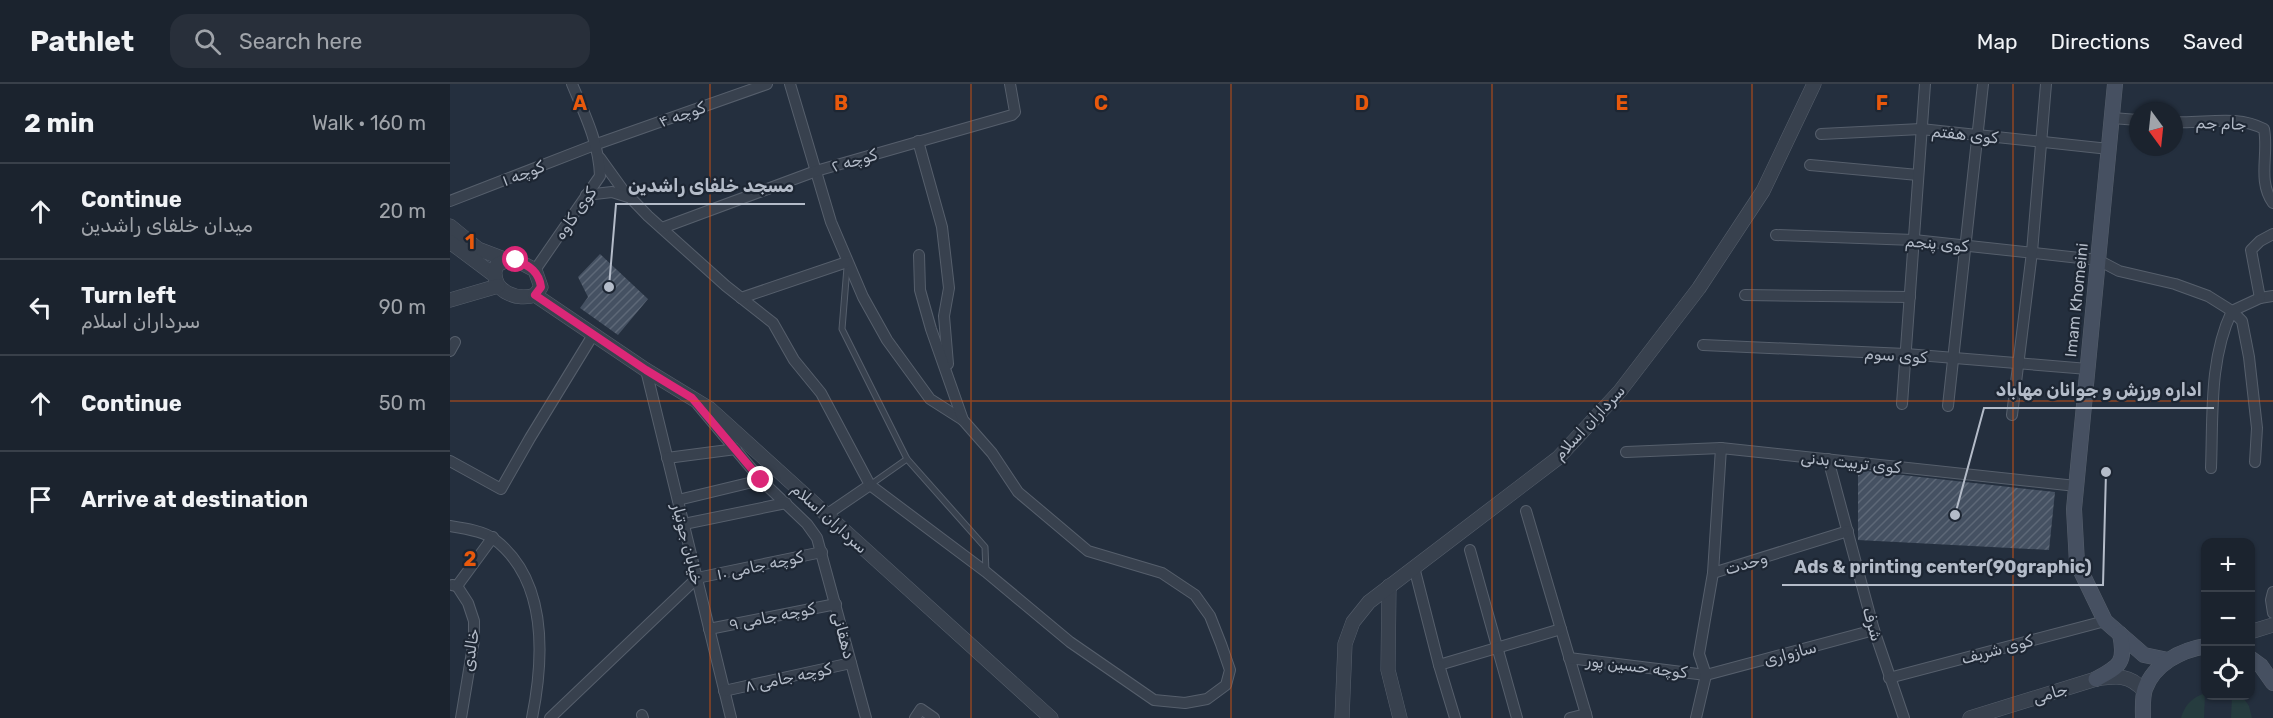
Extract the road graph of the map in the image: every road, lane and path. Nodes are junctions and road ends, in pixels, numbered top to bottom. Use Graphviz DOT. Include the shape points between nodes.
graph roads {
  1 [pos="572,84"];
  2 [pos="767,84"];
  3 [pos="790,84"];
  4 [pos="1010,84"];
  5 [pos="1815,84"];
  6 [pos="1925,84"];
  7 [pos="1983,84"];
  8 [pos="2046,84"];
  9 [pos="2115,84"];
  10 [pos="2112,118"];
  11 [pos="2129,119"];
  12 [pos="2183,122"];
  13 [pos="1922,129"];
  14 [pos="1821,134"];
  15 [pos="1978,135"];
  16 [pos="918,141"];
  17 [pos="2041,142"];
  18 [pos="597,144"];
  19 [pos="2109,149"];
  20 [pos="600,158"];
  21 [pos="1810,165"];
  22 [pos="816,171"];
  23 [pos="1918,175"];
  24 [pos="586,195"];
  25 [pos="632,198"];
  26 [pos="450,201"];
  27 [pos="2273,203"];
  28 [pos="450,226"];
  29 [pos="662,228"];
  30 [pos="2273,234"];
  31 [pos="1776,235"];
  32 [pos="1914,240"];
  33 [pos="450,242"];
  34 [pos="1966,245"];
  35 [pos="2032,252"];
  36 [pos="919,255"];
  37 [pos="507,260"];
  38 [pos="2098,260"];
  39 [pos="847,262"];
  40 [pos="535,270"];
  41 [pos="496,279"];
  42 [pos="535,295"];
  43 [pos="1745,295"];
  44 [pos="2273,296"];
  45 [pos="1910,297"];
  46 [pos="741,298"];
  47 [pos="2260,298"];
  48 [pos="450,299"];
  49 [pos="2232,311"];
  50 [pos="593,335"];
  51 [pos="1703,345"];
  52 [pos="1906,354"];
  53 [pos="1953,359"];
  54 [pos="2018,363"];
  55 [pos="2088,369"];
  56 [pos="646,370"];
  57 [pos="949,376"];
  58 [pos="692,398"];
  59 [pos="1902,404"];
  60 [pos="1948,406"];
  61 [pos="2012,415"];
  62 [pos="963,420"];
  63 [pos="736,448"];
  64 [pos="1721,448"];
  65 [pos="1626,452"];
  66 [pos="667,458"];
  67 [pos="907,459"];
  68 [pos="1828,459"];
  69 [pos="450,461"];
  70 [pos="2255,462"];
  71 [pos="2211,468"];
  72 [pos="761,480"];
  73 [pos="870,485"];
  74 [pos="2076,486"];
  75 [pos="678,500"];
  76 [pos="786,503"];
  77 [pos="1526,511"];
  78 [pos="826,515"];
  79 [pos="684,524"];
  80 [pos="450,526"];
  81 [pos="1848,531"];
  82 [pos="493,537"];
  83 [pos="1470,550"];
  84 [pos="822,552"];
  85 [pos="1414,567"];
  86 [pos="986,572"];
  87 [pos="1713,573"];
  88 [pos="697,579"];
  89 [pos="454,585"];
  90 [pos="1389,586"];
  91 [pos="2273,592"];
  92 [pos="836,604"];
  93 [pos="2273,613"];
  94 [pos="2105,621"];
  95 [pos="2273,625"];
  96 [pos="709,629"];
  97 [pos="1561,629"];
  98 [pos="1874,630"];
  99 [pos="2255,630"];
  100 [pos="2120,634"];
  101 [pos="2201,647"];
  102 [pos="1498,648"];
  103 [pos="1569,658"];
  104 [pos="2168,660"];
  105 [pos="2255,662"];
  106 [pos="851,663"];
  107 [pos="1438,665"];
  108 [pos="1706,675"];
  109 [pos="1889,678"];
  110 [pos="2096,679"];
  111 [pos="2273,683"];
  112 [pos="724,691"];
  113 [pos="2144,691"];
  114 [pos="1586,716"];
  115 [pos="1986,716"];
  116 [pos="461,718"];
  117 [pos="532,718"];
  118 [pos="550,718"];
  119 [pos="731,718"];
  120 [pos="865,718"];
  121 [pos="915,718"];
  122 [pos="934,718"];
  123 [pos="1051,718"];
  124 [pos="1342,718"];
  125 [pos="1400,718"];
  126 [pos="1455,718"];
  127 [pos="1517,718"];
  128 [pos="1570,718"];
  129 [pos="1696,718"];
  130 [pos="1904,718"];
  131 [pos="1970,718"];
  132 [pos="2143,718"];
  1 -- 18 [label="street, کوی کاوه"];
  2 -- 18 [label="street, کوچه ۴"];
  3 -- 22 [label="street"];
  4 -- 16 [label="street, کوچه ۲" via="1016,112"];
  5 -- 85 [label="street, سرداران اسلام" via="1763,191 1699,288 1620,391 1558,458"];
  6 -- 13 [label="street"];
  7 -- 15 [label="street"];
  8 -- 17 [label="street"];
  9 -- 10 [label="main road, Imam Khomeini"];
  10 -- 11 [label="street"];
  10 -- 19 [label="main road, Imam Khomeini"];
  12 -- 27 [label="street, جام جم" via="2215,120 2254,124 2264,129 2264,178"];
  13 -- 14 [label="street, کوی هفتم"];
  13 -- 15 [label="street, کوی هفتم"];
  13 -- 23 [label="street"];
  15 -- 17 [label="street, کوی هفتم"];
  15 -- 34 [label="street"];
  16 -- 22 [label="street, کوچه ۲"];
  16 -- 57 [label="street" via="942,227 949,288 944,315"];
  17 -- 19 [label="street, کوی هفتم"];
  17 -- 35 [label="street"];
  18 -- 20 [label="street, کوی کاوه"];
  18 -- 26 [label="street, کوچه ۱"];
  19 -- 38 [label="main road, Imam Khomeini"];
  20 -- 24 [label="street, کوی کاوه" via="600,176"];
  20 -- 25 [label="street"];
  21 -- 23 [label="street"];
  22 -- 29 [label="street, کوچه ۲"];
  22 -- 39 [label="street"];
  23 -- 32 [label="street"];
  24 -- 25 [label="street" via="612,192"];
  24 -- 40 [label="street, کوی کاوه"];
  25 -- 29 [label="street"];
  28 -- 37 [label="street" via="478,249"];
  29 -- 46 [label="street"];
  30 -- 47 [label="street" via="2251,250"];
  31 -- 32 [label="street, کوی پنجم"];
  32 -- 34 [label="street, کوی پنجم"];
  32 -- 45 [label="street"];
  33 -- 41 [label="street"];
  34 -- 35 [label="street, کوی پنجم"];
  34 -- 53 [label="street"];
  35 -- 38 [label="street, کوی پنجم"];
  35 -- 54 [label="street"];
  36 -- 57 [label="street" via="920,290"];
  37 -- 40 [label="street" via="516,260"];
  37 -- 41 [label="street" via="497,265"];
  38 -- 49 [label="street, کوی پنجم" via="2119,271 2208,296"];
  38 -- 55 [label="main road, Imam Khomeini"];
  39 -- 46 [label="street"];
  39 -- 62 [label="street" via="887,340 930,399"];
  39 -- 67 [label="lane" via="842,329"];
  40 -- 42 [label="street" via="541,287"];
  41 -- 42 [label="street" via="510,295"];
  41 -- 48 [label="street"];
  42 -- 50 [label="street, سرداران اسلام"];
  43 -- 45 [label="street"];
  44 -- 47 [label="street"];
  45 -- 52 [label="street"];
  46 -- 73 [label="street" via="773,324 794,360 821,393"];
  47 -- 49 [label="street"];
  49 -- 70 [label="street" via="2242,321 2249,357 2257,428"];
  49 -- 71 [label="street" via="2222,331 2214,384"];
  50 -- 56 [label="street, سرداران اسلام"];
  50 -- 69 [label="street" via="501,489"];
  51 -- 52 [label="street, کوی سوم"];
  52 -- 53 [label="street, کوی سوم"];
  52 -- 59 [label="street"];
  53 -- 54 [label="street, کوی سوم"];
  53 -- 60 [label="street"];
  54 -- 55 [label="street, کوی سوم"];
  54 -- 61 [label="street"];
  55 -- 74 [label="main road, Imam Khomeini"];
  56 -- 58 [label="street, سرداران اسلام"];
  56 -- 66 [label="street, خیابان جوتیار"];
  57 -- 62 [label="street"];
  58 -- 63 [label="street, دهقانی"];
  58 -- 78 [label="street, سرداران اسلام" via="710,409"];
  62 -- 86 [label="street" via="992,453 1018,492 1088,551 1162,573 1195,594 1210,616 1224,652 1230,670 1226,685 1206,699 1185,703 1154,700 1070,642"];
  63 -- 66 [label="street"];
  63 -- 72 [label="street, دهقانی"];
  64 -- 65 [label="street, کوی تربیت بدنی"];
  64 -- 68 [label="street, کوی تربیت بدنی"];
  64 -- 87 [label="street"];
  66 -- 75 [label="street, خیابان جوتیار"];
  67 -- 73 [label="lane"];
  67 -- 86 [label="lane" via="985,548"];
  68 -- 74 [label="street, کوی تربیت بدنی"];
  68 -- 81 [label="street, شرف"];
  72 -- 75 [label="street"];
  72 -- 76 [label="street, دهقانی"];
  73 -- 78 [label="street"];
  73 -- 86 [label="street"];
  74 -- 94 [label="main road, Imam Khomeini" via="2077,563"];
  75 -- 79 [label="street, خیابان جوتیار"];
  76 -- 79 [label="street"];
  76 -- 84 [label="street, دهقانی" via="807,524"];
  77 -- 97 [label="street, کوچه حسین پور"];
  78 -- 123 [label="street, سرداران اسلام"];
  79 -- 88 [label="street, خیابان جوتیار"];
  80 -- 82 [label="street"];
  81 -- 87 [label="street, وحدت"];
  81 -- 98 [label="street, شرف"];
  82 -- 89 [label="street"];
  82 -- 117 [label="street" via="526,576 536,603 538,688"];
  83 -- 102 [label="street"];
  84 -- 88 [label="street, کوچه جامی ۱۰"];
  84 -- 92 [label="street, دهقانی"];
  85 -- 90 [label="street, سرداران اسلام"];
  85 -- 107 [label="street"];
  87 -- 108 [label="street" via="1699,654"];
  88 -- 96 [label="street, خیابان جوتیار"];
  88 -- 118 [label="street"];
  89 -- 116 [label="street, خالدی" via="468,603 474,621"];
  90 -- 124 [label="street, سرداران اسلام" via="1369,602 1348,633"];
  90 -- 125 [label="street" via="1388,670"];
  91 -- 93 [label="street"];
  92 -- 96 [label="street, کوچه جامی ۹"];
  92 -- 106 [label="street, دهقانی"];
  94 -- 100 [label="main road"];
  94 -- 109 [label="street, کوی شریف"];
  95 -- 99 [label="street"];
  96 -- 112 [label="street, خیابان جوتیار"];
  97 -- 102 [label="street"];
  97 -- 103 [label="street, کوچه حسین پور"];
  98 -- 108 [label="street, سازواری"];
  98 -- 109 [label="street, شرف"];
  100 -- 104 [label="main road" via="2144,655"];
  100 -- 110 [label="main road" via="2120,662"];
  101 -- 104 [label="main road"];
  102 -- 107 [label="street"];
  102 -- 127 [label="street"];
  103 -- 108 [label="street, کوچه حسین پور"];
  103 -- 114 [label="street, کوچه حسین پور"];
  104 -- 113 [label="main road"];
  105 -- 111 [label="main road"];
  106 -- 112 [label="street, کوچه جامی ۸"];
  106 -- 120 [label="street, دهقانی"];
  107 -- 126 [label="street"];
  108 -- 129 [label="street"];
  109 -- 130 [label="street, شرف"];
  110 -- 113 [label="street, جامی" via="2124,676"];
  110 -- 115 [label="street, جامی"];
  112 -- 119 [label="street, خیابان جوتیار"];
  113 -- 132 [label="main road"];
  114 -- 128 [label="street, کوچه حسین پور"];
  115 -- 131 [label="street, جامی"];
  121 -- 122 [label="street" via="921,709"];
}
